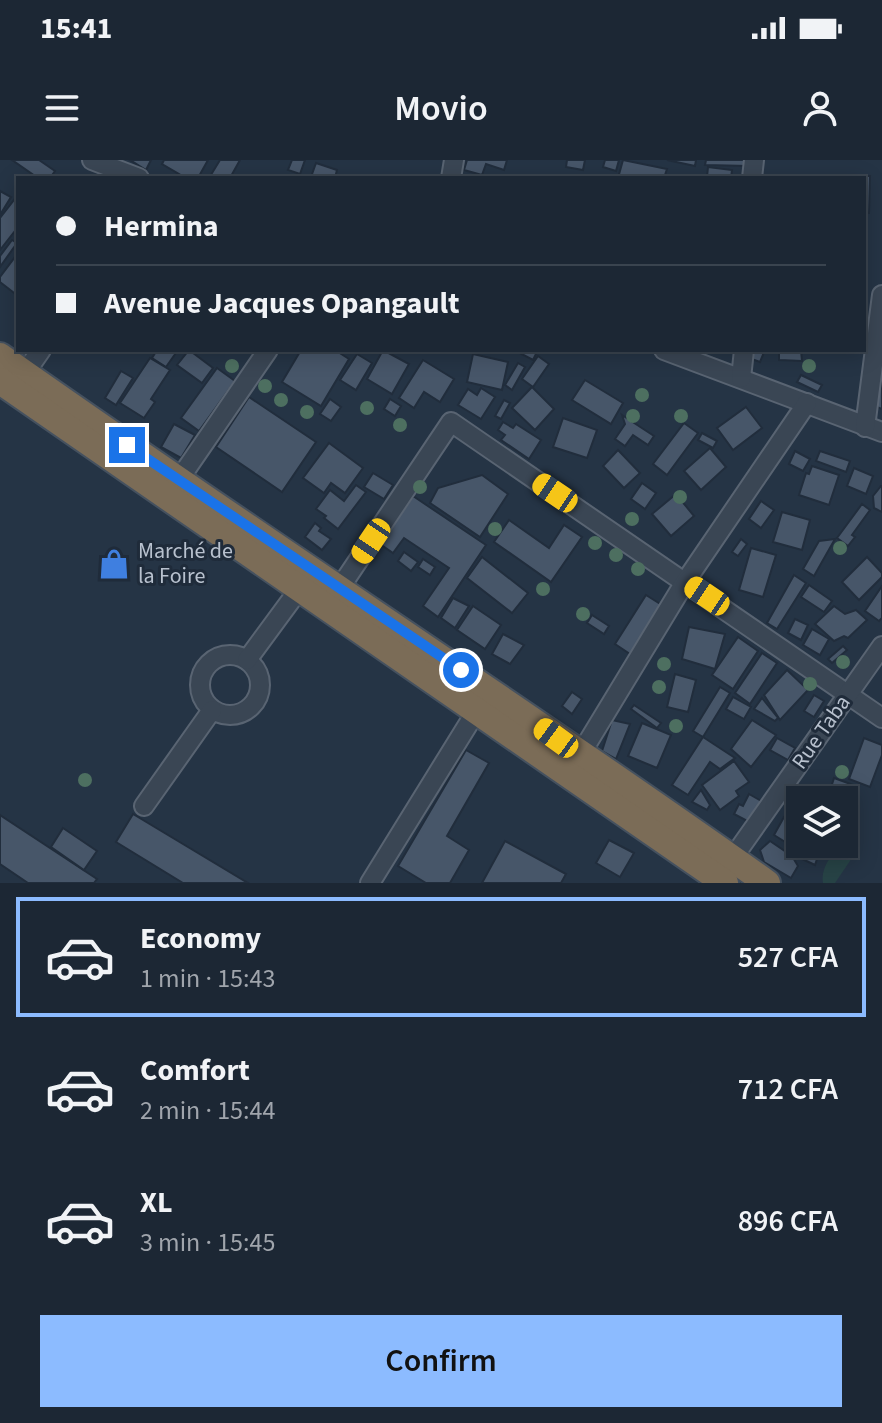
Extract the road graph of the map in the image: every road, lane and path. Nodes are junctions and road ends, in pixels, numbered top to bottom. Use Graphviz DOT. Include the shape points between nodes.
graph roads {
  1 [pos="92,160"];
  2 [pos="134,176"];
  3 [pos="882,295"];
  4 [pos="39,352"];
  5 [pos="267,352"];
  6 [pos="670,352"];
  7 [pos="744,352"];
  8 [pos="0,356"];
  9 [pos="12,377"];
  10 [pos="741,378"];
  11 [pos="807,403"];
  12 [pos="873,429"];
  13 [pos="178,481"];
  14 [pos="685,582"];
  15 [pos="300,588"];
  16 [pos="339,589"];
  17 [pos="882,646"];
  18 [pos="247,660"];
  19 [pos="847,695"];
  20 [pos="212,710"];
  21 [pos="477,710"];
  22 [pos="882,718"];
  23 [pos="580,755"];
  24 [pos="144,806"];
  25 [pos="729,871"];
  26 [pos="694,874"];
  27 [pos="370,883"];
  28 [pos="767,883"];
  1 -- 2 [label="street"];
  3 -- 12 [label="street"];
  4 -- 9 [label="street"];
  5 -- 13 [label="street"];
  6 -- 10 [label="street"];
  7 -- 10 [label="street"];
  8 -- 9 [label="highway"];
  9 -- 13 [label="highway"];
  9 -- 15 [label="highway"];
  10 -- 11 [label="street"];
  11 -- 12 [label="street"];
  11 -- 14 [label="street"];
  13 -- 16 [label="highway"];
  14 -- 16 [label="street" via="451,422"];
  14 -- 19 [label="street"];
  14 -- 23 [label="street"];
  15 -- 18 [label="street"];
  15 -- 21 [label="highway"];
  16 -- 23 [label="highway"];
  17 -- 19 [label="street, Rue Taba"];
  18 -- 20 [label="street" via="232,655 205,668 200,683"];
  18 -- 20 [label="street" via="260,687 255,702 243,713"];
  19 -- 22 [label="street"];
  19 -- 25 [label="street, Rue Taba"];
  20 -- 24 [label="street"];
  21 -- 26 [label="highway"];
  21 -- 27 [label="street"];
  23 -- 25 [label="highway"];
  25 -- 26 [label="highway"];
  25 -- 28 [label="highway"];
}
